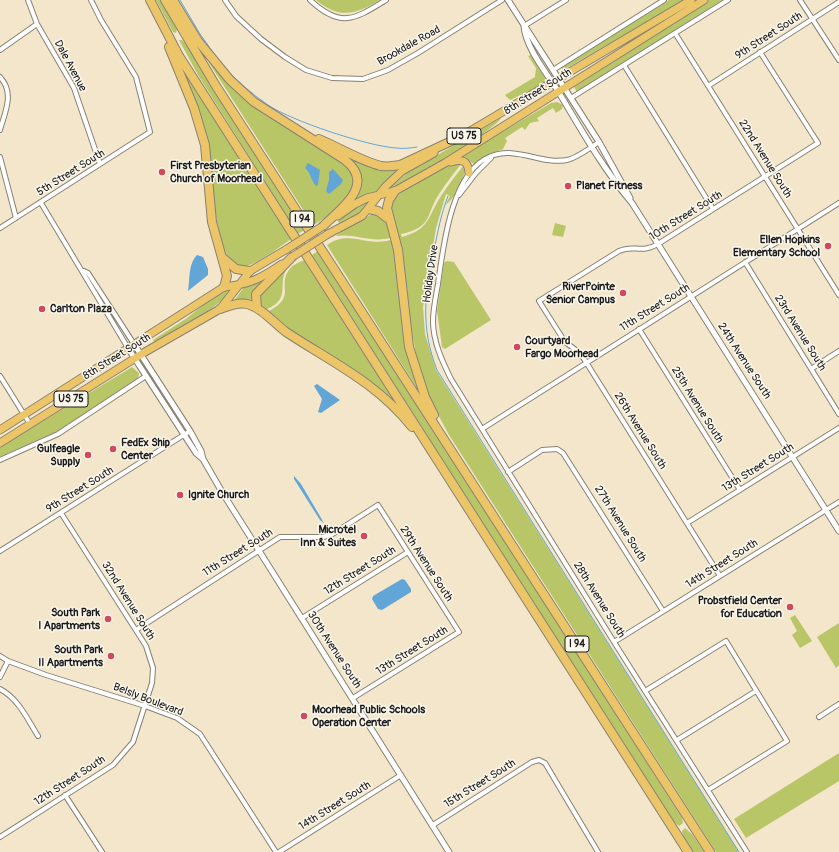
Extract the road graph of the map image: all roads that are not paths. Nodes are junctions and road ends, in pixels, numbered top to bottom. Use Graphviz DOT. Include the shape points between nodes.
graph roads {
  1 [pos="28,0"];
  2 [pos="91,0"];
  3 [pos="150,0"];
  4 [pos="165,0"];
  5 [pos="173,0"];
  6 [pos="224,0"];
  7 [pos="310,0"];
  8 [pos="386,0"];
  9 [pos="502,0"];
  10 [pos="508,0"];
  11 [pos="566,0"];
  12 [pos="654,0"];
  13 [pos="664,0"];
  14 [pos="691,0"];
  15 [pos="704,0"];
  16 [pos="728,0"];
  17 [pos="800,0"];
  18 [pos="839,2"];
  19 [pos="657,5"];
  20 [pos="154,9"];
  21 [pos="812,19"];
  22 [pos="37,24"];
  23 [pos="524,26"];
  24 [pos="675,33"];
  25 [pos="0,50"];
  26 [pos="760,52"];
  27 [pos="839,60"];
  28 [pos="624,65"];
  29 [pos="553,70"];
  30 [pos="0,77"];
  31 [pos="556,81"];
  32 [pos="708,86"];
  33 [pos="562,90"];
  34 [pos="571,98"];
  35 [pos="0,130"];
  36 [pos="301,132"];
  37 [pos="460,138"];
  38 [pos="599,142"];
  39 [pos="592,146"];
  40 [pos="495,155"];
  41 [pos="0,157"];
  42 [pos="445,163"];
  43 [pos="100,164"];
  44 [pos="616,170"];
  45 [pos="468,173"];
  46 [pos="610,174"];
  47 [pos="765,177"];
  48 [pos="395,191"];
  49 [pos="381,195"];
  50 [pos="458,197"];
  51 [pos="41,202"];
  52 [pos="632,203"];
  53 [pos="839,203"];
  54 [pos="369,209"];
  55 [pos="713,209"];
  56 [pos="16,218"];
  57 [pos="390,221"];
  58 [pos="323,226"];
  59 [pos="0,228"];
  60 [pos="797,229"];
  61 [pos="658,244"];
  62 [pos="223,258"];
  63 [pos="292,258"];
  64 [pos="745,262"];
  65 [pos="250,271"];
  66 [pos="84,272"];
  67 [pos="240,285"];
  68 [pos="224,287"];
  69 [pos="839,295"];
  70 [pos="691,296"];
  71 [pos="539,301"];
  72 [pos="106,302"];
  73 [pos="102,305"];
  74 [pos="257,308"];
  75 [pos="220,309"];
  76 [pos="639,329"];
  77 [pos="131,346"];
  78 [pos="839,351"];
  79 [pos="440,355"];
  80 [pos="138,357"];
  81 [pos="586,362"];
  82 [pos="811,369"];
  83 [pos="0,376"];
  84 [pos="146,376"];
  85 [pos="839,414"];
  86 [pos="24,415"];
  87 [pos="30,424"];
  88 [pos="839,428"];
  89 [pos="482,429"];
  90 [pos="0,430"];
  91 [pos="190,431"];
  92 [pos="184,435"];
  93 [pos="442,436"];
  94 [pos="0,443"];
  95 [pos="793,457"];
  96 [pos="203,459"];
  97 [pos="0,460"];
  98 [pos="445,471"];
  99 [pos="508,472"];
  100 [pos="740,490"];
  101 [pos="839,502"];
  102 [pos="378,505"];
  103 [pos="826,510"];
  104 [pos="61,513"];
  105 [pos="687,523"];
  106 [pos="839,531"];
  107 [pos="259,550"];
  108 [pos="0,551"];
  109 [pos="408,552"];
  110 [pos="720,576"];
  111 [pos="663,611"];
  112 [pos="302,618"];
  113 [pos="136,630"];
  114 [pos="459,632"];
  115 [pos="614,642"];
  116 [pos="0,656"];
  117 [pos="8,661"];
  118 [pos="0,677"];
  119 [pos="0,689"];
  120 [pos="646,691"];
  121 [pos="756,691"];
  122 [pos="353,698"];
  123 [pos="839,704"];
  124 [pos="145,706"];
  125 [pos="819,717"];
  126 [pos="38,736"];
  127 [pos="677,740"];
  128 [pos="402,775"];
  129 [pos="708,790"];
  130 [pos="65,795"];
  131 [pos="666,818"];
  132 [pos="433,825"];
  133 [pos="0,836"];
  134 [pos="102,852"];
  135 [pos="278,852"];
  136 [pos="449,852"];
  137 [pos="598,852"];
  138 [pos="684,852"];
  139 [pos="688,852"];
  140 [pos="710,852"];
  141 [pos="747,852"];
  1 -- 22 [label="street, Dale Avenue"];
  2 -- 43 [label="street, 5th Street South" via="136,77 150,132"];
  3 -- 20 [label="highway, I 94"];
  4 -- 93 [label="highway, I 94" via="216,86"];
  5 -- 36 [label="highway" via="198,41 230,80 254,102"];
  6 -- 9 [label="street, Brookdale Road" via="236,16 261,39 306,70 332,78 363,79 388,70 418,53"];
  7 -- 8 [label="street" via="324,11 345,18 355,18"];
  10 -- 23 [label="street, 24th Avenue South"];
  11 -- 23 [label="street"];
  12 -- 19 [label="street"];
  13 -- 19 [label="street"];
  14 -- 31 [label="main road, 8th Street South / US 75"];
  15 -- 33 [label="main road, 8th Street South / US 75"];
  16 -- 24 [label="street"];
  17 -- 21 [label="street"];
  18 -- 21 [label="street, 9th Street South"];
  19 -- 29 [label="street"];
  20 -- 62 [label="highway" via="194,108 205,145 212,222"];
  20 -- 98 [label="highway, I 94" via="179,56"];
  21 -- 26 [label="street, 9th Street South"];
  21 -- 27 [label="street"];
  22 -- 25 [label="street"];
  22 -- 43 [label="street, Dale Avenue" via="74,88"];
  23 -- 29 [label="street, 24th Avenue South"];
  23 -- 31 [label="street, 24th Avenue South" via="524,33 532,50"];
  24 -- 28 [label="street"];
  24 -- 32 [label="street, 22nd Avenue South"];
  26 -- 32 [label="street, 9th Street South"];
  26 -- 47 [label="street, 10th Street South" via="818,143"];
  28 -- 34 [label="street"];
  28 -- 55 [label="street"];
  29 -- 31 [label="street, 24th Avenue South"];
  30 -- 35 [label="street" via="8,89 9,97"];
  31 -- 33 [label="street, 24th Avenue South"];
  31 -- 37 [label="main road, 8th Street South / US 75"];
  32 -- 47 [label="street, 22nd Avenue South"];
  33 -- 34 [label="street, 24th Avenue South"];
  33 -- 39 [label="street, 24th Avenue South"];
  33 -- 42 [label="main road, 8th Street South / US 75"];
  34 -- 38 [label="street, 24th Avenue South"];
  36 -- 37 [label="highway" via="381,166 400,165"];
  36 -- 58 [label="highway" via="344,160 357,173 355,192"];
  37 -- 49 [label="main road, 8th Street South / US 75" via="402,171 386,186"];
  38 -- 39 [label="street, Holiday Drive"];
  38 -- 44 [label="street, 24th Avenue South"];
  39 -- 40 [label="street, Holiday Drive" via="569,160 553,161 517,153"];
  39 -- 46 [label="street, 24th Avenue South"];
  40 -- 45 [label="street, Holiday Drive" via="481,161"];
  40 -- 50 [label="street, Holiday Drive" via="476,172"];
  41 -- 56 [label="street"];
  42 -- 45 [label="main road" via="462,160 468,165"];
  42 -- 48 [label="main road, 8th Street South / US 75"];
  43 -- 51 [label="street, 5th Street South"];
  44 -- 46 [label="street"];
  44 -- 52 [label="street, 24th Avenue South"];
  45 -- 50 [label="street, Holiday Drive"];
  46 -- 52 [label="street, 24th Avenue South"];
  47 -- 55 [label="street, 10th Street South"];
  47 -- 60 [label="street, 22nd Avenue South"];
  48 -- 49 [label="main road, 8th Street South / US 75"];
  48 -- 57 [label="highway" via="387,208"];
  49 -- 54 [label="main road, 8th Street South / US 75"];
  49 -- 58 [label="main road, 8th Street South / US 75" via="355,204"];
  50 -- 79 [label="street, Holiday Drive" via="447,228 433,321"];
  51 -- 56 [label="street, 5th Street South"];
  51 -- 66 [label="street, 30th Avenue South"];
  52 -- 61 [label="street, 24th Avenue South"];
  53 -- 60 [label="street, 11th Street South"];
  54 -- 57 [label="highway" via="378,211"];
  54 -- 63 [label="main road, 8th Street South / US 75, bridge" via="362,216 328,234"];
  55 -- 61 [label="street, 10th Street South"];
  56 -- 59 [label="street, 5th Street South"];
  57 -- 93 [label="highway" via="398,250 409,347 425,397"];
  58 -- 65 [label="main road, 8th Street South / US 75, bridge"];
  60 -- 64 [label="street, 11th Street South"];
  60 -- 69 [label="street, 22nd Avenue South"];
  61 -- 70 [label="street, 24th Avenue South"];
  61 -- 71 [label="street, 10th Street South" via="648,250 627,247 618,251"];
  62 -- 65 [label="highway" via="236,268"];
  62 -- 68 [label="highway" via="227,276"];
  63 -- 67 [label="main road, 8th Street South / US 75" via="259,280"];
  63 -- 74 [label="highway" via="256,294"];
  64 -- 70 [label="street, 11th Street South"];
  64 -- 82 [label="street, 23rd Avenue South"];
  65 -- 67 [label="main road, 8th Street South / US 75"];
  66 -- 72 [label="street, 30th Avenue South" via="88,273"];
  66 -- 73 [label="street, 30th Avenue South"];
  67 -- 68 [label="main road, 8th Street South / US 75"];
  67 -- 75 [label="main road, 8th Street South / US 75"];
  68 -- 77 [label="main road, 8th Street South / US 75"];
  70 -- 76 [label="street, 11th Street South"];
  70 -- 95 [label="street, 24th Avenue South"];
  71 -- 81 [label="street, 26th Avenue South" via="565,342 580,353"];
  72 -- 73 [label="street"];
  72 -- 77 [label="street, 30th Avenue South"];
  73 -- 77 [label="street, 30th Avenue South"];
  74 -- 75 [label="highway" via="245,303"];
  74 -- 98 [label="highway" via="276,325 362,379 384,397"];
  75 -- 80 [label="main road, 8th Street South / US 75"];
  76 -- 81 [label="street, 11th Street South"];
  76 -- 100 [label="street, 25th Avenue South"];
  77 -- 80 [label="street, 30th Avenue South"];
  77 -- 86 [label="main road, 8th Street South / US 75"];
  78 -- 82 [label="street"];
  79 -- 89 [label="street, 28th Avenue South" via="451,379"];
  80 -- 84 [label="street, 30th Avenue South"];
  80 -- 87 [label="main road, 8th Street South / US 75"];
  80 -- 91 [label="street, 30th Avenue South"];
  81 -- 89 [label="street, 11th Street South"];
  81 -- 105 [label="street, 26th Avenue South"];
  82 -- 85 [label="street, 23rd Avenue South"];
  83 -- 86 [label="street"];
  84 -- 92 [label="street, 30th Avenue South"];
  84 -- 97 [label="street" via="58,434"];
  86 -- 87 [label="street"];
  86 -- 90 [label="main road, 8th Street South / US 75"];
  87 -- 94 [label="main road, 8th Street South / US 75"];
  88 -- 95 [label="street, 13th Street South"];
  89 -- 99 [label="street, 28th Avenue South"];
  91 -- 92 [label="street, 9th Street South"];
  91 -- 96 [label="street, 30th Avenue South" via="202,451"];
  92 -- 96 [label="street, 30th Avenue South"];
  92 -- 104 [label="street, 9th Street South"];
  93 -- 140 [label="highway, I 94"];
  95 -- 100 [label="street, 13th Street South"];
  95 -- 103 [label="street, 24th Avenue South"];
  96 -- 107 [label="street, 30th Avenue South"];
  98 -- 131 [label="highway, I 94"];
  99 -- 111 [label="street, 27th Avenue South" via="542,450 558,449 568,459"];
  99 -- 115 [label="street, 28th Avenue South"];
  100 -- 105 [label="street, 13th Street South"];
  101 -- 103 [label="street, 14th Street South"];
  102 -- 107 [label="street, 11th Street South" via="331,535 280,537"];
  102 -- 109 [label="street, 29th Avenue South"];
  103 -- 106 [label="street, 24th Avenue South"];
  103 -- 110 [label="street, 14th Street South"];
  104 -- 108 [label="street, 9th Street South"];
  104 -- 113 [label="street, 32nd Avenue South"];
  105 -- 110 [label="street, 26th Avenue South"];
  107 -- 112 [label="street, 30th Avenue South"];
  107 -- 113 [label="street, 11th Street South"];
  109 -- 112 [label="street, 12th Street South"];
  109 -- 114 [label="street, 29th Avenue South"];
  110 -- 111 [label="street, 14th Street South"];
  111 -- 115 [label="street, 14th Street South"];
  112 -- 122 [label="street, 30th Avenue South"];
  113 -- 124 [label="street, 32nd Avenue South" via="146,646 153,668 152,683"];
  114 -- 122 [label="street, 13th Street South"];
  115 -- 120 [label="street, 28th Avenue South"];
  116 -- 117 [label="street, Belsly Boulevard"];
  117 -- 118 [label="street"];
  117 -- 124 [label="street, Belsly Boulevard"];
  119 -- 126 [label="street" via="7,692 16,702"];
  120 -- 121 [label="street" via="726,641"];
  120 -- 127 [label="street, 28th Avenue South"];
  121 -- 127 [label="street"];
  121 -- 129 [label="street" via="787,741"];
  122 -- 128 [label="street, 30th Avenue South"];
  123 -- 125 [label="street"];
  124 -- 130 [label="street, 12th Street South" via="133,742 113,765"];
  124 -- 135 [label="street, Belsly Boulevard" via="177,718 200,734"];
  127 -- 129 [label="street, 28th Avenue South"];
  128 -- 132 [label="street, 30th Avenue South"];
  128 -- 135 [label="street, 14th Street South"];
  129 -- 141 [label="street, 28th Avenue South"];
  130 -- 133 [label="street, 12th Street South"];
  130 -- 134 [label="street"];
  131 -- 138 [label="highway"];
  131 -- 139 [label="highway, I 94"];
  132 -- 136 [label="street, 30th Avenue South"];
  132 -- 137 [label="street, 15th Street South" via="539,760 545,763"];
}
